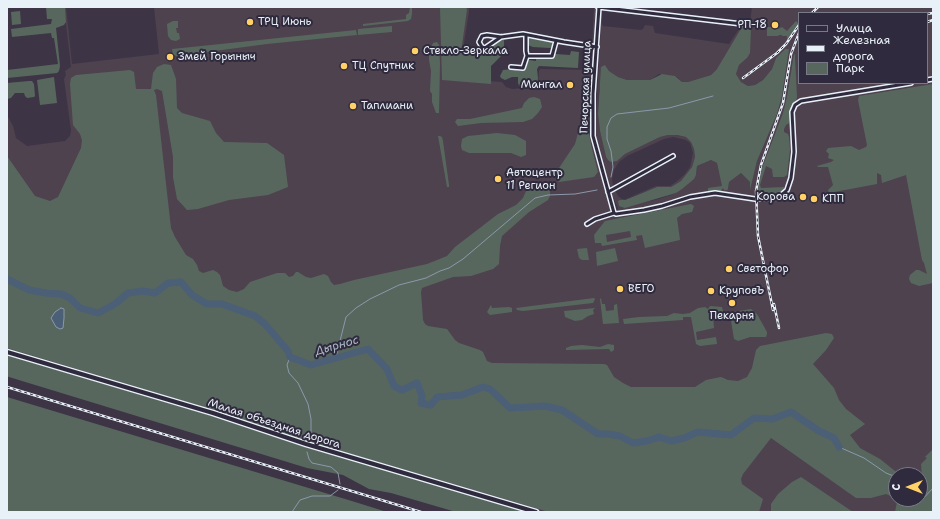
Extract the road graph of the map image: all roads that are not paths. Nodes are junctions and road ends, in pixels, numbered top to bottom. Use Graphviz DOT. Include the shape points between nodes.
graph roads {
  1 [pos="599,7"];
  2 [pos="742,24"];
  3 [pos="526,35"];
  4 [pos="501,37"];
  5 [pos="556,41"];
  6 [pos="597,47"];
  7 [pos="527,56"];
  8 [pos="511,67"];
  9 [pos="904,84"];
  10 [pos="673,156"];
  11 [pos="608,192"];
  12 [pos="615,214"];
  13 [pos="587,224"];
  14 [pos="7,352"];
  15 [pos="536,512"];
  1 -- 2 [label="street"];
  1 -- 6 [label="street, Печорская улица"];
  3 -- 4 [label="street"];
  3 -- 5 [label="street"];
  3 -- 7 [label="street"];
  4 -- 4 [label="street" via="485,48 479,42 482,36"];
  5 -- 6 [label="street"];
  5 -- 7 [label="street" via="552,56"];
  6 -- 11 [label="street, Печорская улица" via="593,136"];
  7 -- 8 [label="street" via="523,68"];
  9 -- 12 [label="street" via="809,100 795,105 792,112 794,152 790,178 787,190 778,198 755,199 715,193 644,210"];
  10 -- 11 [label="street"];
  11 -- 12 [label="street, Печорская улица"];
  12 -- 13 [label="street" via="595,219"];
  14 -- 15 [label="street, Малая объездная дорога"];
}
